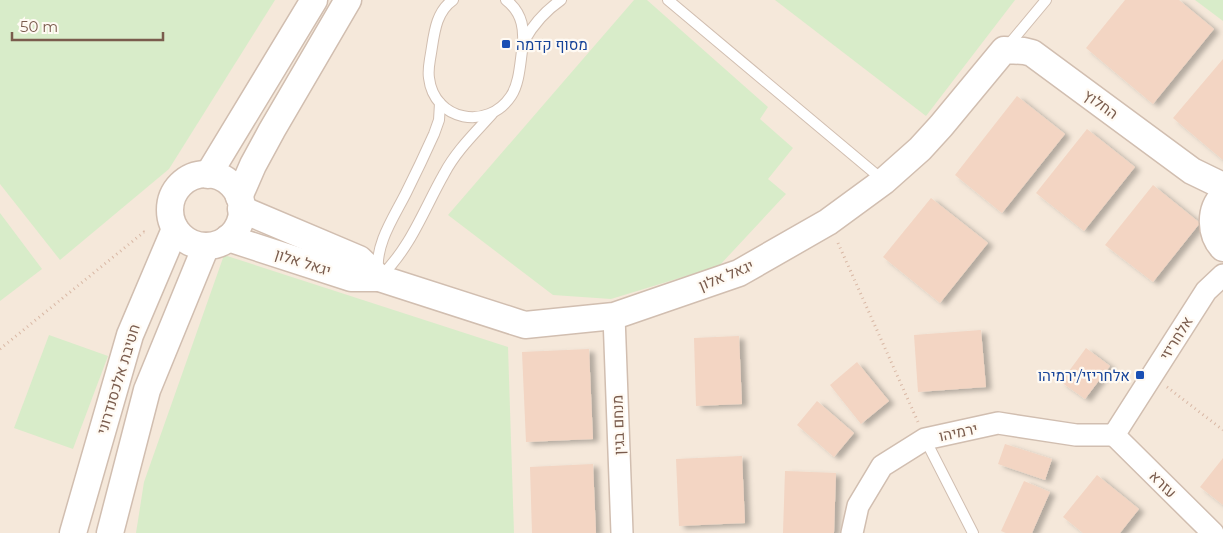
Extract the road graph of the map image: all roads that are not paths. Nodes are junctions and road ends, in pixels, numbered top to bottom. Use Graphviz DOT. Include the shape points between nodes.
graph roads {
  1 [pos="314,0"];
  2 [pos="348,0"];
  3 [pos="453,0"];
  4 [pos="506,0"];
  5 [pos="561,0"];
  6 [pos="668,0"];
  7 [pos="1046,0"];
  8 [pos="523,42"];
  9 [pos="1004,50"];
  10 [pos="440,103"];
  11 [pos="493,113"];
  12 [pos="208,175"];
  13 [pos="884,181"];
  14 [pos="1220,197"];
  15 [pos="240,203"];
  16 [pos="175,229"];
  17 [pos="217,242"];
  18 [pos="1221,246"];
  19 [pos="1223,275"];
  20 [pos="379,278"];
  21 [pos="1206,291"];
  22 [pos="614,316"];
  23 [pos="1114,435"];
  24 [pos="925,439"];
  25 [pos="73,533"];
  26 [pos="110,533"];
  27 [pos="622,533"];
  28 [pos="852,533"];
  29 [pos="972,533"];
  30 [pos="1212,533"];
  1 -- 12 [label="street"];
  2 -- 15 [label="street" via="253,165"];
  3 -- 10 [label="lane" via="442,12 436,26 428,77"];
  4 -- 8 [label="lane" via="520,16"];
  5 -- 8 [label="lane" via="541,16"];
  6 -- 13 [label="lane"];
  7 -- 9 [label="lane"];
  8 -- 11 [label="lane" via="513,94"];
  9 -- 13 [label="street, יגאל אלון" via="942,126"];
  9 -- 14 [label="street, החלוץ" via="1032,53 1192,172"];
  10 -- 11 [label="lane" via="464,117"];
  10 -- 20 [label="lane" via="434,134 381,248"];
  11 -- 20 [label="lane" via="455,156 410,241"];
  12 -- 15 [label="street" via="225,180"];
  12 -- 16 [label="street" via="192,177 174,193 170,218"];
  13 -- 22 [label="street, יגאל אלון" via="828,222 739,273"];
  14 -- 18 [label="street" via="1212,222"];
  15 -- 17 [label="street" via="238,225"];
  15 -- 20 [label="street, יגאל אלון" via="359,259"];
  16 -- 17 [label="street" via="194,244"];
  16 -- 25 [label="street, חטיבת אלכסנדרוני" via="130,335"];
  17 -- 20 [label="street, יגאל אלון" via="351,278"];
  17 -- 26 [label="street, חטיבת אלכסנדרוני" via="147,390"];
  18 -- 21 [label="street, אלחריזי"];
  19 -- 21 [label="street, אלחריזי"];
  20 -- 22 [label="street, יגאל אלון" via="525,325"];
  21 -- 23 [label="street, אלחריזי"];
  22 -- 27 [label="street, מנחם בגין"];
  23 -- 24 [label="street, ירמיהו" via="1076,435 998,423"];
  23 -- 30 [label="street, עזרא"];
  24 -- 28 [label="street, ירמיהו" via="882,466 858,506"];
  24 -- 29 [label="lane"];
}
